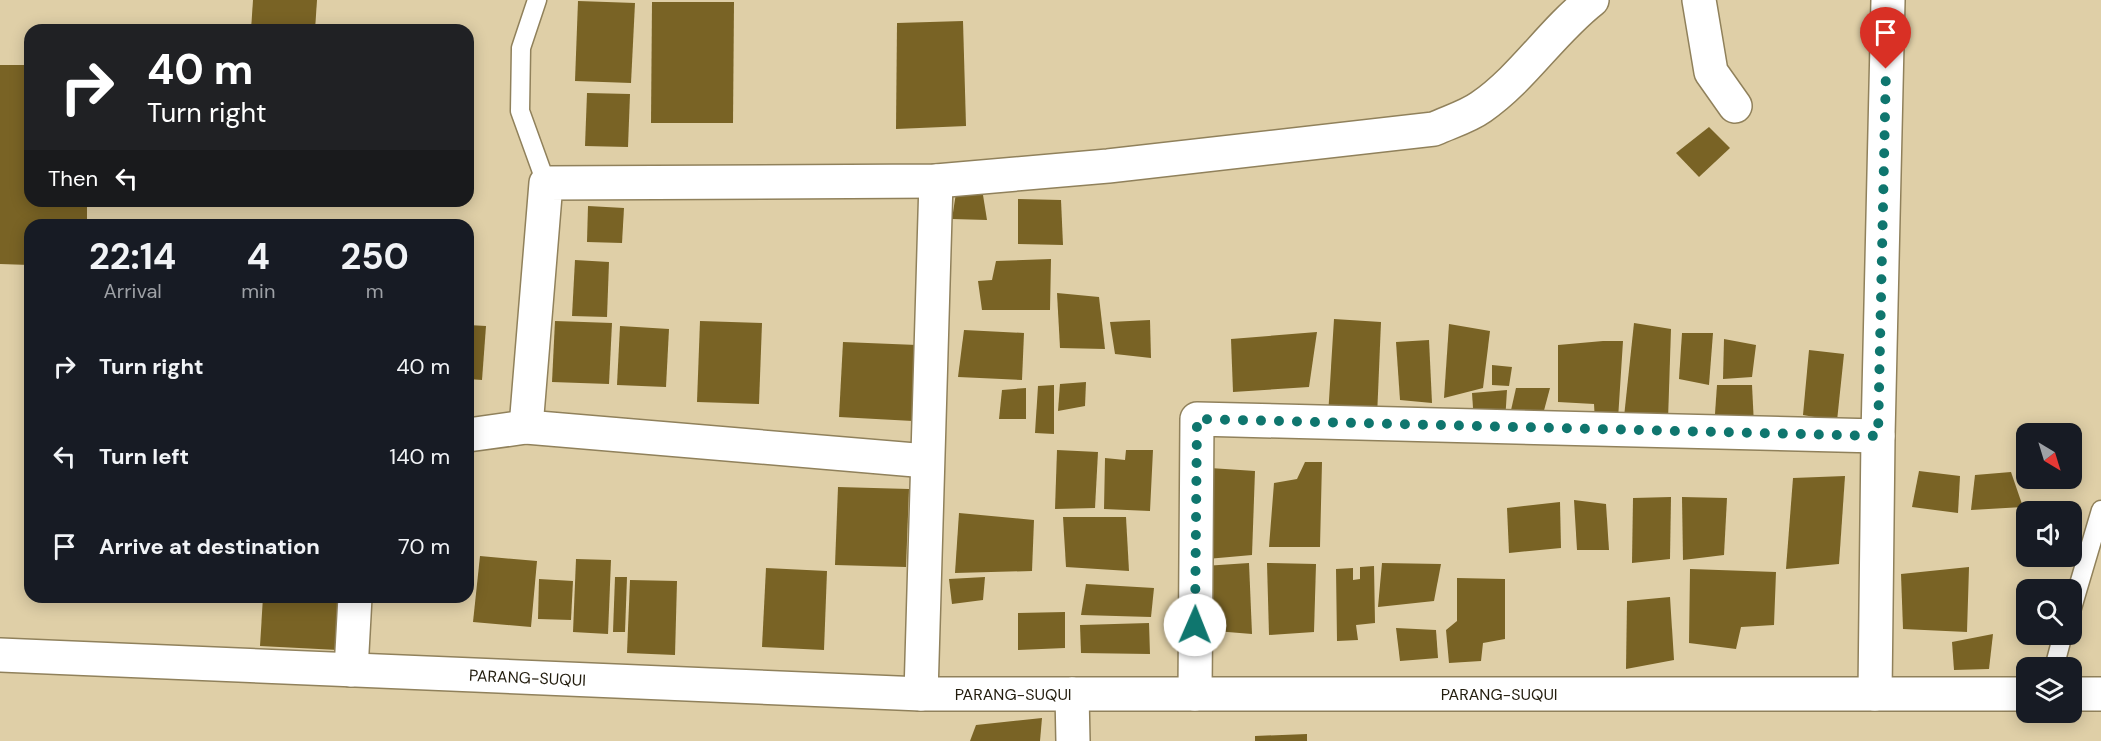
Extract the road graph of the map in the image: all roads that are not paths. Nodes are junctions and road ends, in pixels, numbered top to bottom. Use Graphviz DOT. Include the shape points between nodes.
graph roads {
  1 [pos="537,0"];
  2 [pos="1592,0"];
  3 [pos="1700,0"];
  4 [pos="1888,0"];
  5 [pos="1735,106"];
  6 [pos="936,181"];
  7 [pos="546,183"];
  8 [pos="526,427"];
  9 [pos="474,434"];
  10 [pos="1878,436"];
  11 [pos="927,461"];
  12 [pos="2101,510"];
  13 [pos="2081,579"];
  14 [pos="356,603"];
  15 [pos="0,655"];
  16 [pos="351,670"];
  17 [pos="921,694"];
  18 [pos="1072,694"];
  19 [pos="1195,694"];
  20 [pos="1875,694"];
  21 [pos="2016,694"];
  22 [pos="2082,694"];
  23 [pos="2101,694"];
  24 [pos="1073,741"];
  1 -- 7 [label="lane" via="521,48 520,111"];
  2 -- 6 [label="street" via="1574,14 1516,78 1480,108 1434,129"];
  3 -- 5 [label="street" via="1710,72"];
  4 -- 10 [label="street"];
  6 -- 7 [label="street"];
  6 -- 11 [label="street"];
  7 -- 8 [label="street"];
  8 -- 9 [label="street"];
  8 -- 11 [label="street"];
  10 -- 19 [label="street" via="1197,419"];
  10 -- 20 [label="street"];
  11 -- 17 [label="street"];
  12 -- 13 [label="lane"];
  14 -- 16 [label="street"];
  15 -- 16 [label="street, PARANG-SUQUI"];
  16 -- 17 [label="street, PARANG-SUQUI"];
  17 -- 18 [label="street, PARANG-SUQUI"];
  18 -- 19 [label="street, PARANG-SUQUI"];
  18 -- 24 [label="street"];
  19 -- 20 [label="street, PARANG-SUQUI"];
  20 -- 21 [label="street, PARANG-SUQUI"];
  22 -- 23 [label="street"];
}
